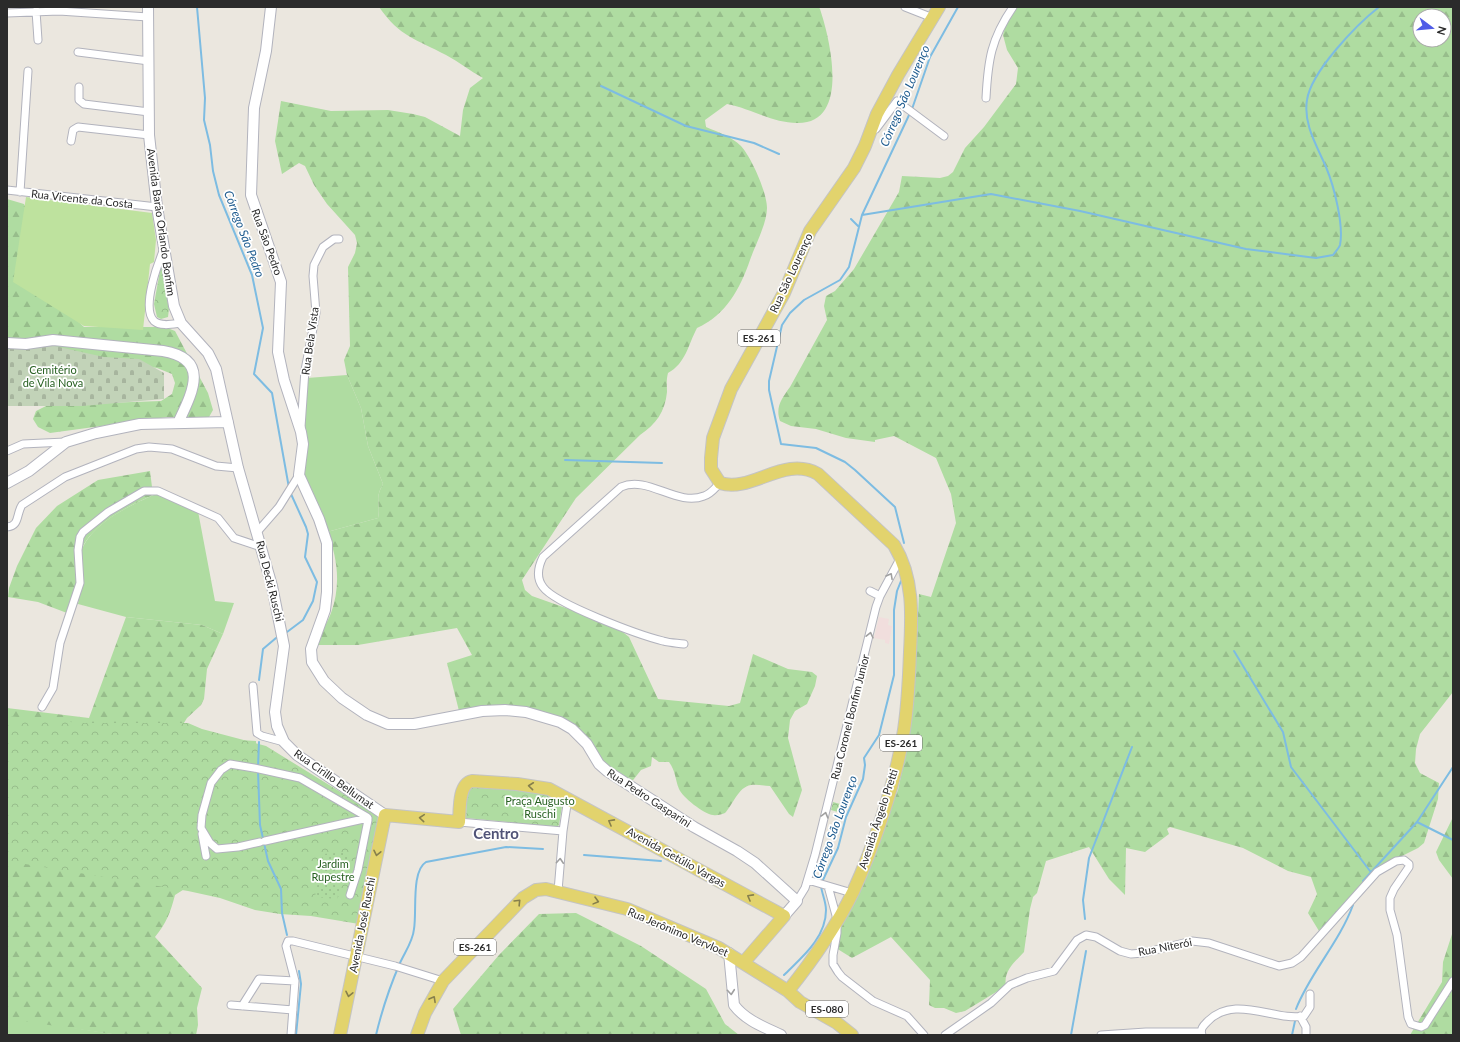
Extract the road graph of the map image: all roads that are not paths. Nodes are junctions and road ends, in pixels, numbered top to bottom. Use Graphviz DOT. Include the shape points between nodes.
graph roads {
  1 [pos="148,7"];
  2 [pos="271,7"];
  3 [pos="905,7"];
  4 [pos="940,7"];
  5 [pos="1013,7"];
  6 [pos="36,11"];
  7 [pos="7,13"];
  8 [pos="148,18"];
  9 [pos="933,18"];
  10 [pos="38,40"];
  11 [pos="78,52"];
  12 [pos="149,62"];
  13 [pos="28,71"];
  14 [pos="79,87"];
  15 [pos="986,98"];
  16 [pos="149,112"];
  17 [pos="149,135"];
  18 [pos="944,136"];
  19 [pos="71,141"];
  20 [pos="865,146"];
  21 [pos="7,190"];
  22 [pos="20,192"];
  23 [pos="157,207"];
  24 [pos="339,239"];
  25 [pos="164,249"];
  26 [pos="181,323"];
  27 [pos="7,343"];
  28 [pos="178,422"];
  29 [pos="228,422"];
  30 [pos="301,432"];
  31 [pos="66,442"];
  32 [pos="7,451"];
  33 [pos="238,468"];
  34 [pos="299,475"];
  35 [pos="7,483"];
  36 [pos="720,483"];
  37 [pos="7,528"];
  38 [pos="258,531"];
  39 [pos="261,547"];
  40 [pos="901,557"];
  41 [pos="870,591"];
  42 [pos="880,596"];
  43 [pos="684,644"];
  44 [pos="254,686"];
  45 [pos="42,707"];
  46 [pos="284,742"];
  47 [pos="568,798"];
  48 [pos="385,815"];
  49 [pos="368,818"];
  50 [pos="459,822"];
  51 [pos="202,828"];
  52 [pos="563,831"];
  53 [pos="206,856"];
  54 [pos="808,880"];
  55 [pos="824,884"];
  56 [pos="558,891"];
  57 [pos="852,893"];
  58 [pos="350,895"];
  59 [pos="797,901"];
  60 [pos="784,916"];
  61 [pos="837,919"];
  62 [pos="729,953"];
  63 [pos="356,956"];
  64 [pos="744,962"];
  65 [pos="295,981"];
  66 [pos="443,981"];
  67 [pos="1453,981"];
  68 [pos="788,991"];
  69 [pos="1310,994"];
  70 [pos="231,1005"];
  71 [pos="242,1006"];
  72 [pos="293,1010"];
  73 [pos="1300,1016"];
  74 [pos="1201,1034"];
  75 [pos="291,1035"];
  76 [pos="340,1035"];
  77 [pos="417,1035"];
  78 [pos="782,1035"];
  79 [pos="852,1035"];
  80 [pos="862,1035"];
  81 [pos="924,1035"];
  82 [pos="945,1035"];
  83 [pos="1101,1035"];
  84 [pos="1306,1035"];
  1 -- 8 [label="street, Avenida Barão Orlando Bonfim"];
  2 -- 30 [label="street, Rua São Pedro" via="254,108 251,195 281,282 278,352"];
  3 -- 9 [label="street"];
  4 -- 9 [label="main road, Rua São Lourenço / ES-261"];
  5 -- 15 [label="street" via="1000,26 992,47"];
  6 -- 7 [label="street"];
  6 -- 8 [label="street"];
  6 -- 10 [label="street"];
  8 -- 12 [label="street, Avenida Barão Orlando Bonfim"];
  9 -- 20 [label="main road, Rua São Lourenço / ES-261" via="877,114"];
  11 -- 12 [label="street"];
  12 -- 16 [label="street, Avenida Barão Orlando Bonfim"];
  13 -- 22 [label="street"];
  14 -- 16 [label="street" via="79,100 84,104"];
  16 -- 17 [label="street, Avenida Barão Orlando Bonfim"];
  17 -- 19 [label="street" via="78,127 73,130"];
  17 -- 23 [label="street, Avenida Barão Orlando Bonfim"];
  18 -- 20 [label="street" via="899,102 894,103"];
  20 -- 36 [label="main road, Rua São Lourenço / ES-261" via="849,176 810,231 784,292 732,389 713,438 710,458 711,469"];
  21 -- 22 [label="street, Rua Vicente da Costa"];
  22 -- 23 [label="street, Rua Vicente da Costa"];
  23 -- 25 [label="street, Avenida Barão Orlando Bonfim"];
  24 -- 30 [label="street, Rua Bela Vista" via="334,239 323,247 314,265 316,313 305,370"];
  25 -- 26 [label="street, Avenida Barão Orlando Bonfim" via="174,306"];
  25 -- 26 [label="street" via="153,279 151,316 164,324"];
  26 -- 29 [label="street, Avenida Barão Orlando Bonfim" via="213,361"];
  27 -- 28 [label="street" via="26,344 53,340 163,351 180,356 189,363 194,374 192,391"];
  28 -- 29 [label="street"];
  28 -- 31 [label="street" via="114,428"];
  29 -- 33 [label="street, Rua Decki Ruschi"];
  30 -- 34 [label="street, Rua São Pedro" via="303,444"];
  31 -- 32 [label="street" via="29,443"];
  31 -- 35 [label="street" via="28,471"];
  33 -- 37 [label="street" via="208,463 172,449 136,449 65,477 22,505 16,524"];
  33 -- 38 [label="street, Rua Decki Ruschi"];
  34 -- 38 [label="street" via="287,495"];
  34 -- 59 [label="street, Rua Pedro Gasparini" via="327,543 325,610 311,649 312,662 321,678 342,698 367,715 396,725 475,712 505,710 526,712 560,722 580,736 607,772 742,854"];
  36 -- 40 [label="main road, ES-261" via="734,485 793,468 810,470 818,474 889,540"];
  36 -- 43 [label="street" via="711,493 693,498 638,485 625,485 543,558 538,571 543,587 562,602 646,636 664,642"];
  38 -- 39 [label="street, Rua Decki Ruschi"];
  39 -- 45 [label="street" via="236,540 222,522 211,514 158,491 137,494 94,523 80,537 80,583 60,643 53,688"];
  39 -- 46 [label="street, Rua Decki Ruschi" via="284,646 275,712 277,726"];
  42 -- 40 [label="street, Rua Coronel Bonfim Junior, one-way"];
  40 -- 57 [label="main road, Avenida Ângelo Pretti / ES-261" via="907,578 912,616 904,731 881,817"];
  41 -- 42 [label="street"];
  54 -- 42 [label="street, Rua Coronel Bonfim Junior, one-way"];
  44 -- 46 [label="street" via="257,733"];
  46 -- 48 [label="street, Rua Cirillo Bellumat" via="297,755"];
  47 -- 50 [label="main road, one-way" via="541,787 472,781 462,789"];
  47 -- 52 [label="street"];
  60 -- 47 [label="main road, Avenida Getúlio Vargas, one-way"];
  50 -- 48 [label="main road, one-way"];
  48 -- 63 [label="main road, Avenida José Ruschi, one-way"];
  49 -- 51 [label="street" via="238,848 217,850"];
  49 -- 51 [label="street" via="300,778 230,764 216,775 211,783 203,807"];
  49 -- 58 [label="street" via="358,870"];
  50 -- 52 [label="street"];
  51 -- 53 [label="street"];
  56 -- 52 [label="street, one-way"];
  54 -- 55 [label="street"];
  54 -- 59 [label="street, Rua Coronel Bonfim Junior"];
  55 -- 57 [label="street"];
  55 -- 61 [label="street"];
  56 -- 62 [label="main road, Rua Jerônimo Vervloet / ES-261, one-way" via="627,909"];
  66 -- 56 [label="main road, ES-261, one-way" via="523,898 536,890"];
  57 -- 61 [label="main road, Avenida Ângelo Pretti / ES-261"];
  59 -- 60 [label="street"];
  60 -- 64 [label="main road"];
  61 -- 68 [label="main road, Avenida Ângelo Pretti / ES-261" via="809,964"];
  61 -- 81 [label="street" via="833,964 838,972 873,1001 906,1016"];
  62 -- 64 [label="main road, Rua Jerônimo Vervloet / ES-261"];
  62 -- 78 [label="street, one-way" via="734,1005 754,1022"];
  63 -- 65 [label="street" via="291,940 286,942"];
  63 -- 66 [label="street"];
  63 -- 76 [label="main road, Avenida José Ruschi, one-way"];
  64 -- 68 [label="main road, Rua Jerônimo Vervloet / ES-261"];
  65 -- 71 [label="street" via="259,979"];
  65 -- 72 [label="street"];
  77 -- 66 [label="main road, ES-261, one-way" via="425,1013"];
  67 -- 82 [label="street, Rua Niterói" via="1425,1025 1421,1027 1411,1024 1397,935 1390,910 1390,898 1409,867 1404,860 1396,861 1377,872 1301,957 1292,963 1278,966 1192,940 1136,954 1120,951 1096,937 1086,935 1077,940 1054,972 1010,985 991,1003"];
  68 -- 79 [label="main road, ES-080" via="800,1002 837,1023"];
  68 -- 80 [label="main road, ES-080" via="803,996 837,1015"];
  69 -- 73 [label="street" via="1309,1011"];
  70 -- 71 [label="street"];
  71 -- 72 [label="street"];
  72 -- 75 [label="street"];
  73 -- 74 [label="street" via="1235,1009 1214,1015 1203,1026"];
  73 -- 84 [label="street" via="1306,1027"];
  74 -- 83 [label="street" via="1146,1032"];
}
